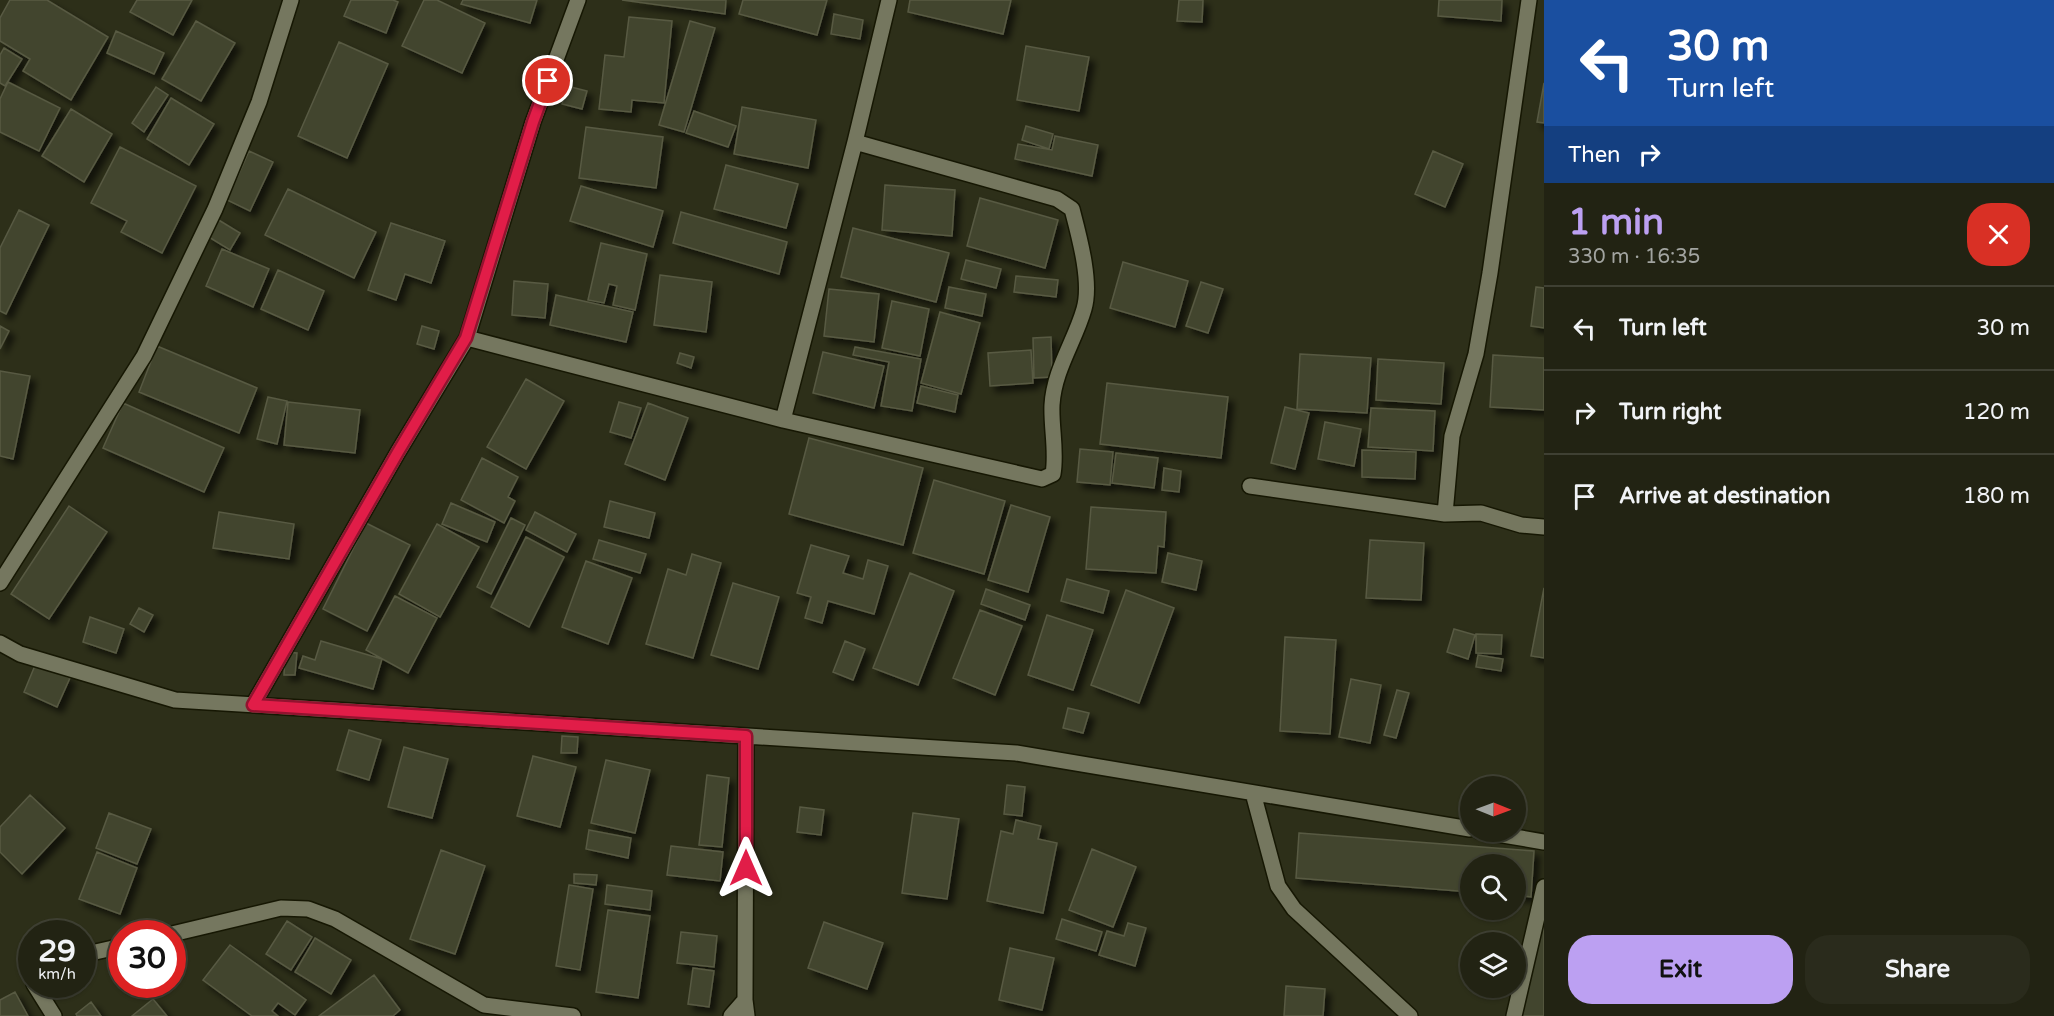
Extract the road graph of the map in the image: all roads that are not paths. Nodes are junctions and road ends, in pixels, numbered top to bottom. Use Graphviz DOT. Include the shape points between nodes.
graph roads {
  1 [pos="291,0"];
  2 [pos="578,0"];
  3 [pos="889,0"];
  4 [pos="1529,0"];
  5 [pos="855,142"];
  6 [pos="466,338"];
  7 [pos="783,420"];
  8 [pos="1250,486"];
  9 [pos="1446,514"];
  10 [pos="1544,526"];
  11 [pos="0,583"];
  12 [pos="0,643"];
  13 [pos="253,705"];
  14 [pos="746,736"];
  15 [pos="1252,793"];
  16 [pos="1460,827"];
  17 [pos="1526,839"];
  18 [pos="1544,842"];
  19 [pos="1544,887"];
  20 [pos="186,931"];
  21 [pos="42,998"];
  22 [pos="746,1008"];
  23 [pos="54,1016"];
  24 [pos="573,1016"];
  25 [pos="731,1016"];
  26 [pos="1410,1016"];
  27 [pos="1514,1016"];
  1 -- 11 [label="street" via="258,102 219,198 144,356"];
  2 -- 6 [label="street" via="533,122"];
  3 -- 5 [label="street"];
  4 -- 9 [label="street" via="1478,342 1452,436"];
  5 -- 7 [label="street"];
  5 -- 7 [label="street" via="1057,198 1072,209 1087,283 1085,307 1059,372 1052,404 1053,474 1042,479"];
  6 -- 7 [label="street"];
  6 -- 13 [label="street"];
  8 -- 9 [label="street"];
  9 -- 10 [label="street" via="1480,513 1521,525"];
  12 -- 13 [label="street" via="20,654 175,700"];
  13 -- 14 [label="street"];
  14 -- 15 [label="street" via="1016,753"];
  14 -- 22 [label="street"];
  15 -- 16 [label="street"];
  15 -- 26 [label="street" via="1278,886 1294,909"];
  17 -- 18 [label="street"];
  19 -- 27 [label="street"];
  20 -- 24 [label="street" via="281,908 308,909 335,918 484,1005"];
  21 -- 23 [label="street"];
  22 -- 25 [label="street"];
}
